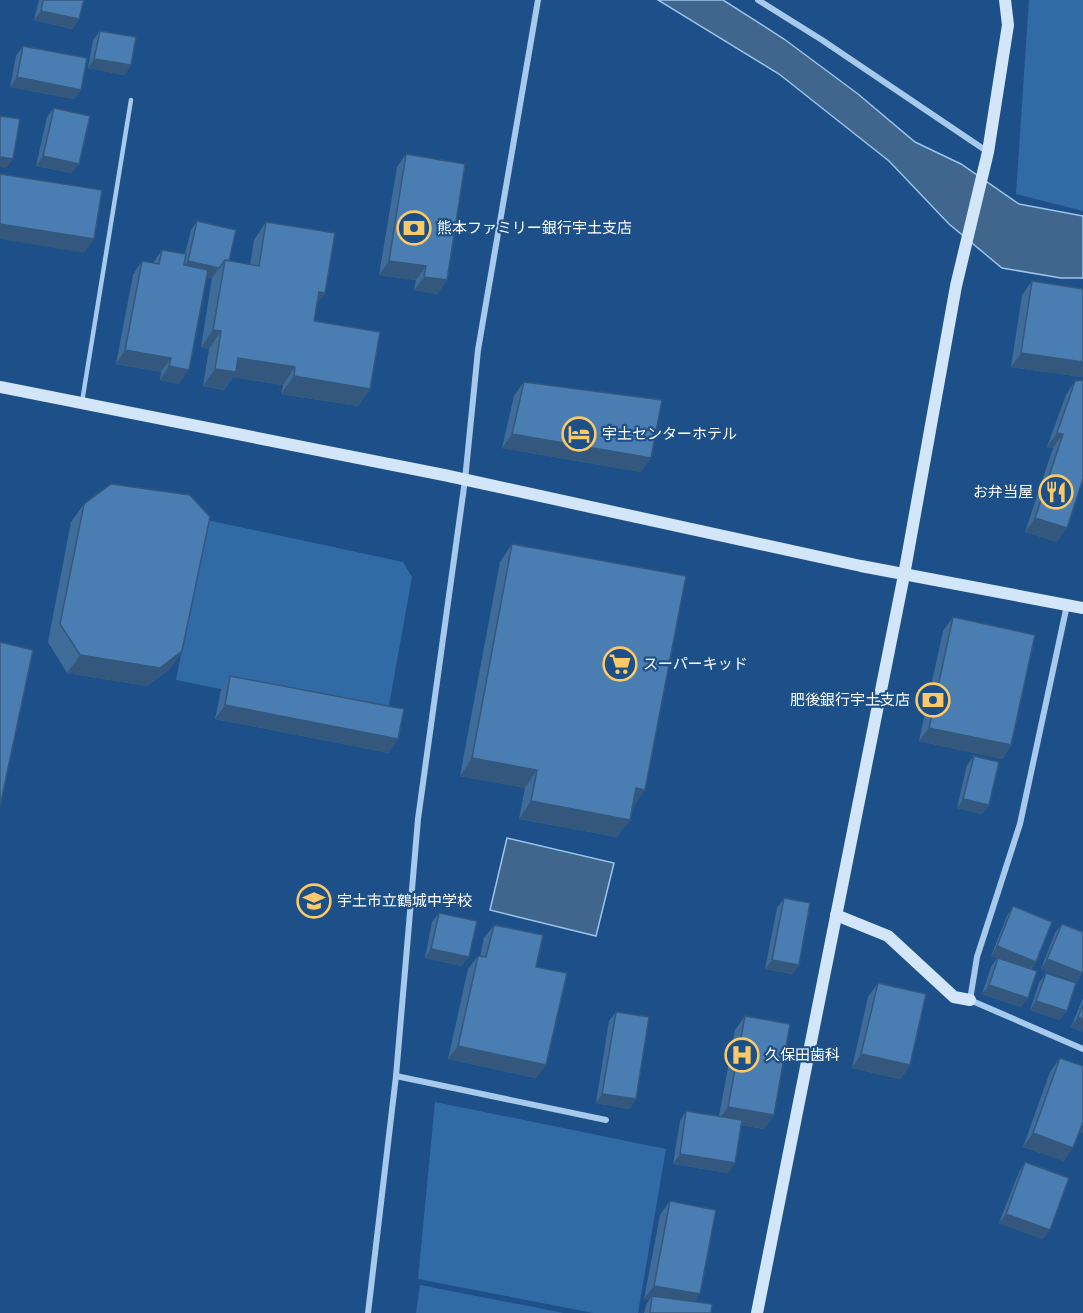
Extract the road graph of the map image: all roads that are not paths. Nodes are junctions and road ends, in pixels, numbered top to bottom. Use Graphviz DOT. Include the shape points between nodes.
graph roads {
  1 [pos="538,0"];
  2 [pos="758,0"];
  3 [pos="1005,0"];
  4 [pos="131,100"];
  5 [pos="988,152"];
  6 [pos="0,387"];
  7 [pos="82,404"];
  8 [pos="465,480"];
  9 [pos="904,574"];
  10 [pos="1067,604"];
  11 [pos="1083,608"];
  12 [pos="836,915"];
  13 [pos="970,1000"];
  14 [pos="1083,1049"];
  15 [pos="396,1076"];
  16 [pos="606,1120"];
  17 [pos="368,1313"];
  18 [pos="757,1313"];
  1 -- 8 [label="street" via="478,350"];
  2 -- 5 [label="street"];
  3 -- 5 [label="street" via="1008,25"];
  4 -- 7 [label="lane"];
  5 -- 9 [label="street" via="956,286"];
  6 -- 7 [label="street"];
  7 -- 8 [label="street"];
  8 -- 9 [label="street"];
  8 -- 15 [label="street" via="418,819"];
  9 -- 10 [label="street"];
  9 -- 12 [label="street"];
  10 -- 11 [label="street"];
  10 -- 13 [label="street" via="1020,824 977,957"];
  12 -- 13 [label="street" via="888,936 954,997"];
  12 -- 18 [label="street"];
  13 -- 14 [label="street"];
  15 -- 16 [label="street"];
  15 -- 17 [label="street"];
}
